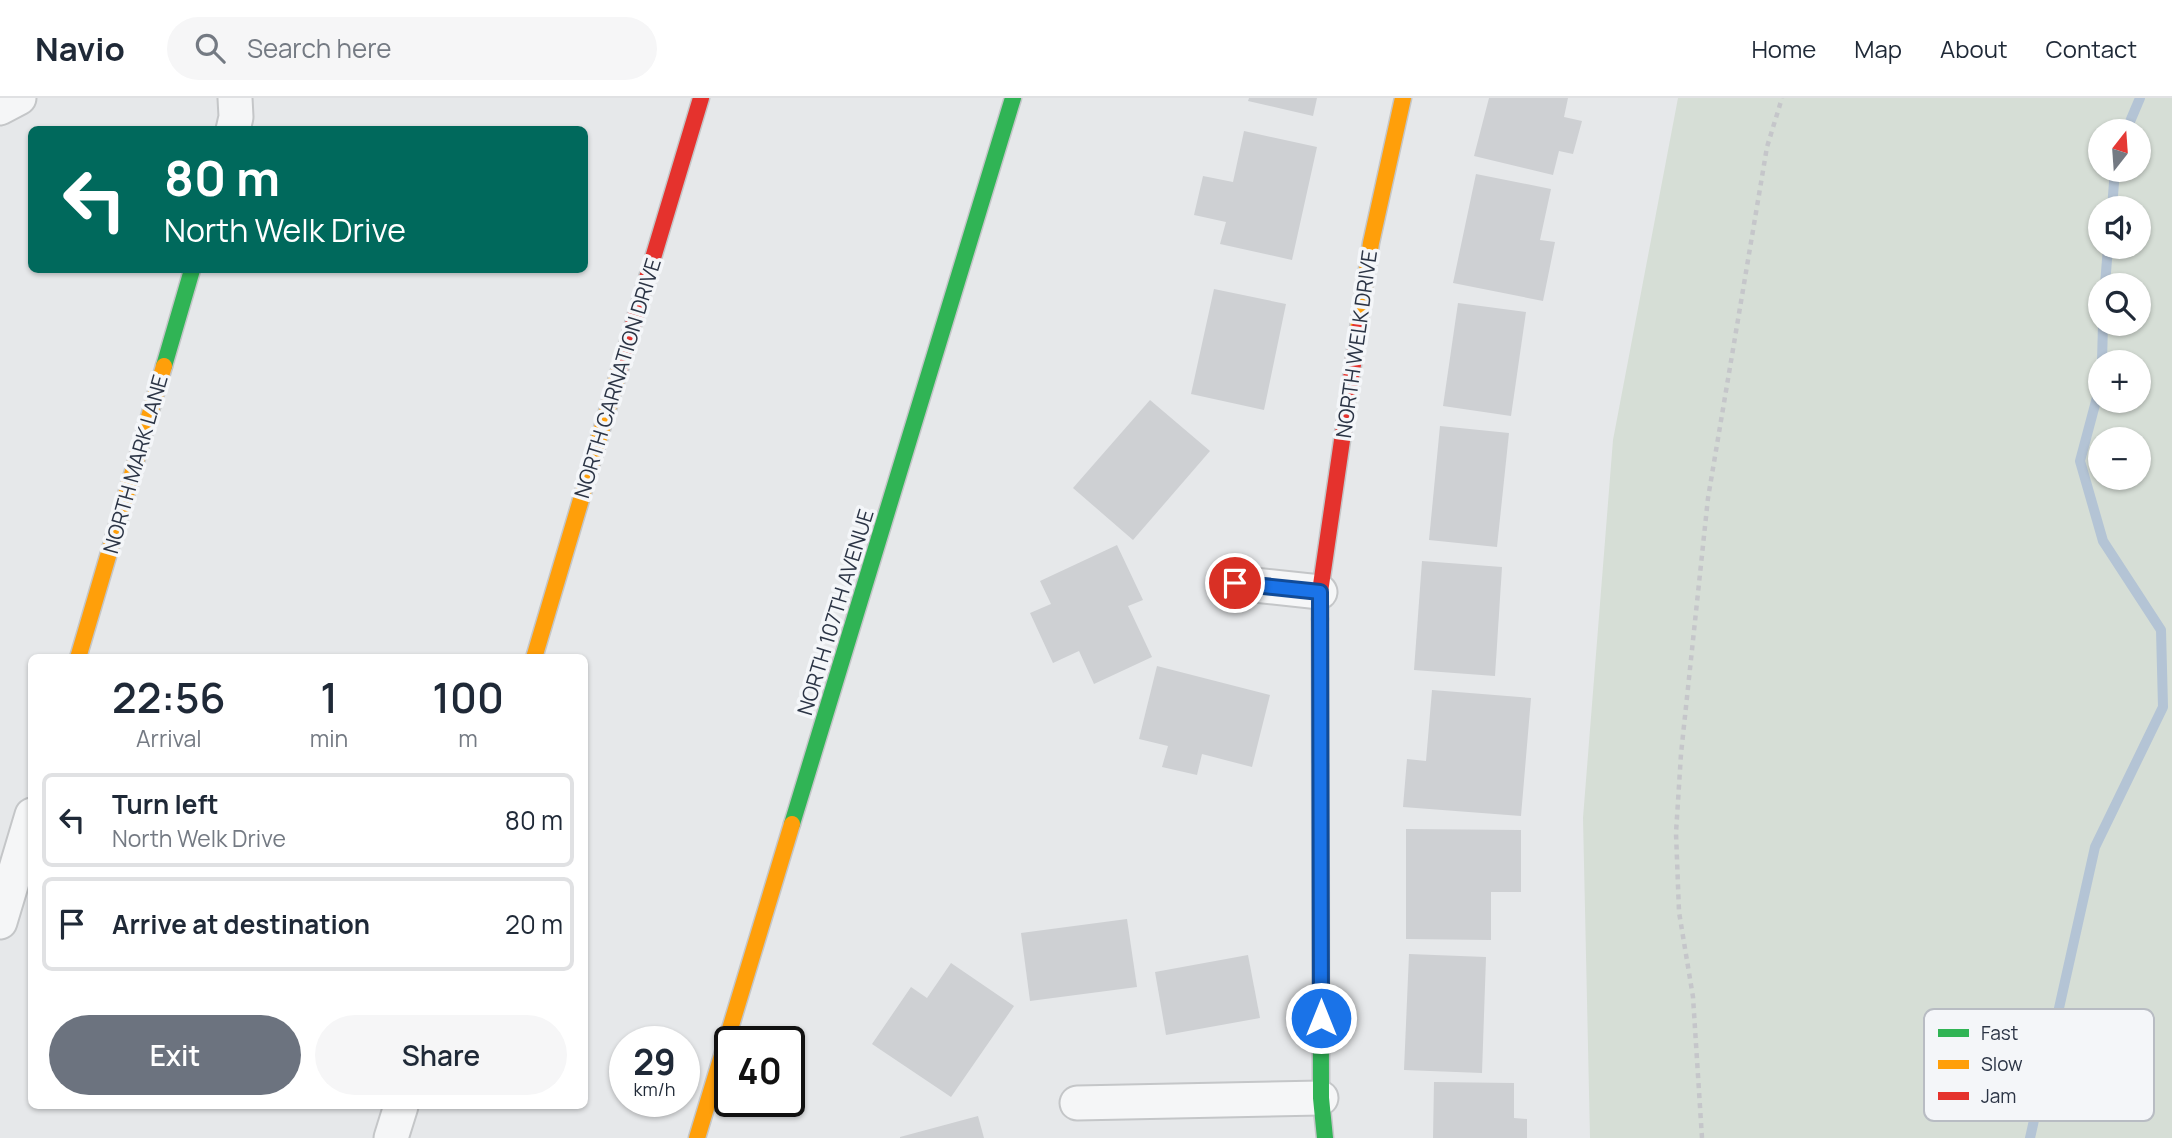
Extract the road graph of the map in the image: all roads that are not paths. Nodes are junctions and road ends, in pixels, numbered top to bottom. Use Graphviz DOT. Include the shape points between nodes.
graph roads {
  1 [pos="19,98"];
  2 [pos="235,98"];
  3 [pos="701,98"];
  4 [pos="1013,98"];
  5 [pos="1403,98"];
  6 [pos="0,108"];
  7 [pos="234,126"];
  8 [pos="191,273"];
  9 [pos="1235,583"];
  10 [pos="1320,592"];
  11 [pos="79,654"];
  12 [pos="535,654"];
  13 [pos="28,828"];
  14 [pos="0,922"];
  15 [pos="1321,1098"];
  16 [pos="1077,1103"];
  17 [pos="400,1109"];
  18 [pos="391,1138"];
  19 [pos="697,1138"];
  20 [pos="1325,1138"];
  1 -- 6 [label="street"];
  2 -- 7 [label="street"];
  3 -- 12 [label="street, NORTH CARNATION DRIVE"];
  4 -- 19 [label="street, NORTH 107TH AVENUE"];
  5 -- 10 [label="street, NORTH WELK DRIVE" via="1371,243"];
  8 -- 11 [label="street, NORTH MARK LANE"];
  9 -- 10 [label="street"];
  10 -- 15 [label="street, NORTH WELK DRIVE"];
  13 -- 14 [label="street"];
  15 -- 16 [label="street"];
  15 -- 20 [label="street, NORTH WELK DRIVE"];
  17 -- 18 [label="street"];
}
